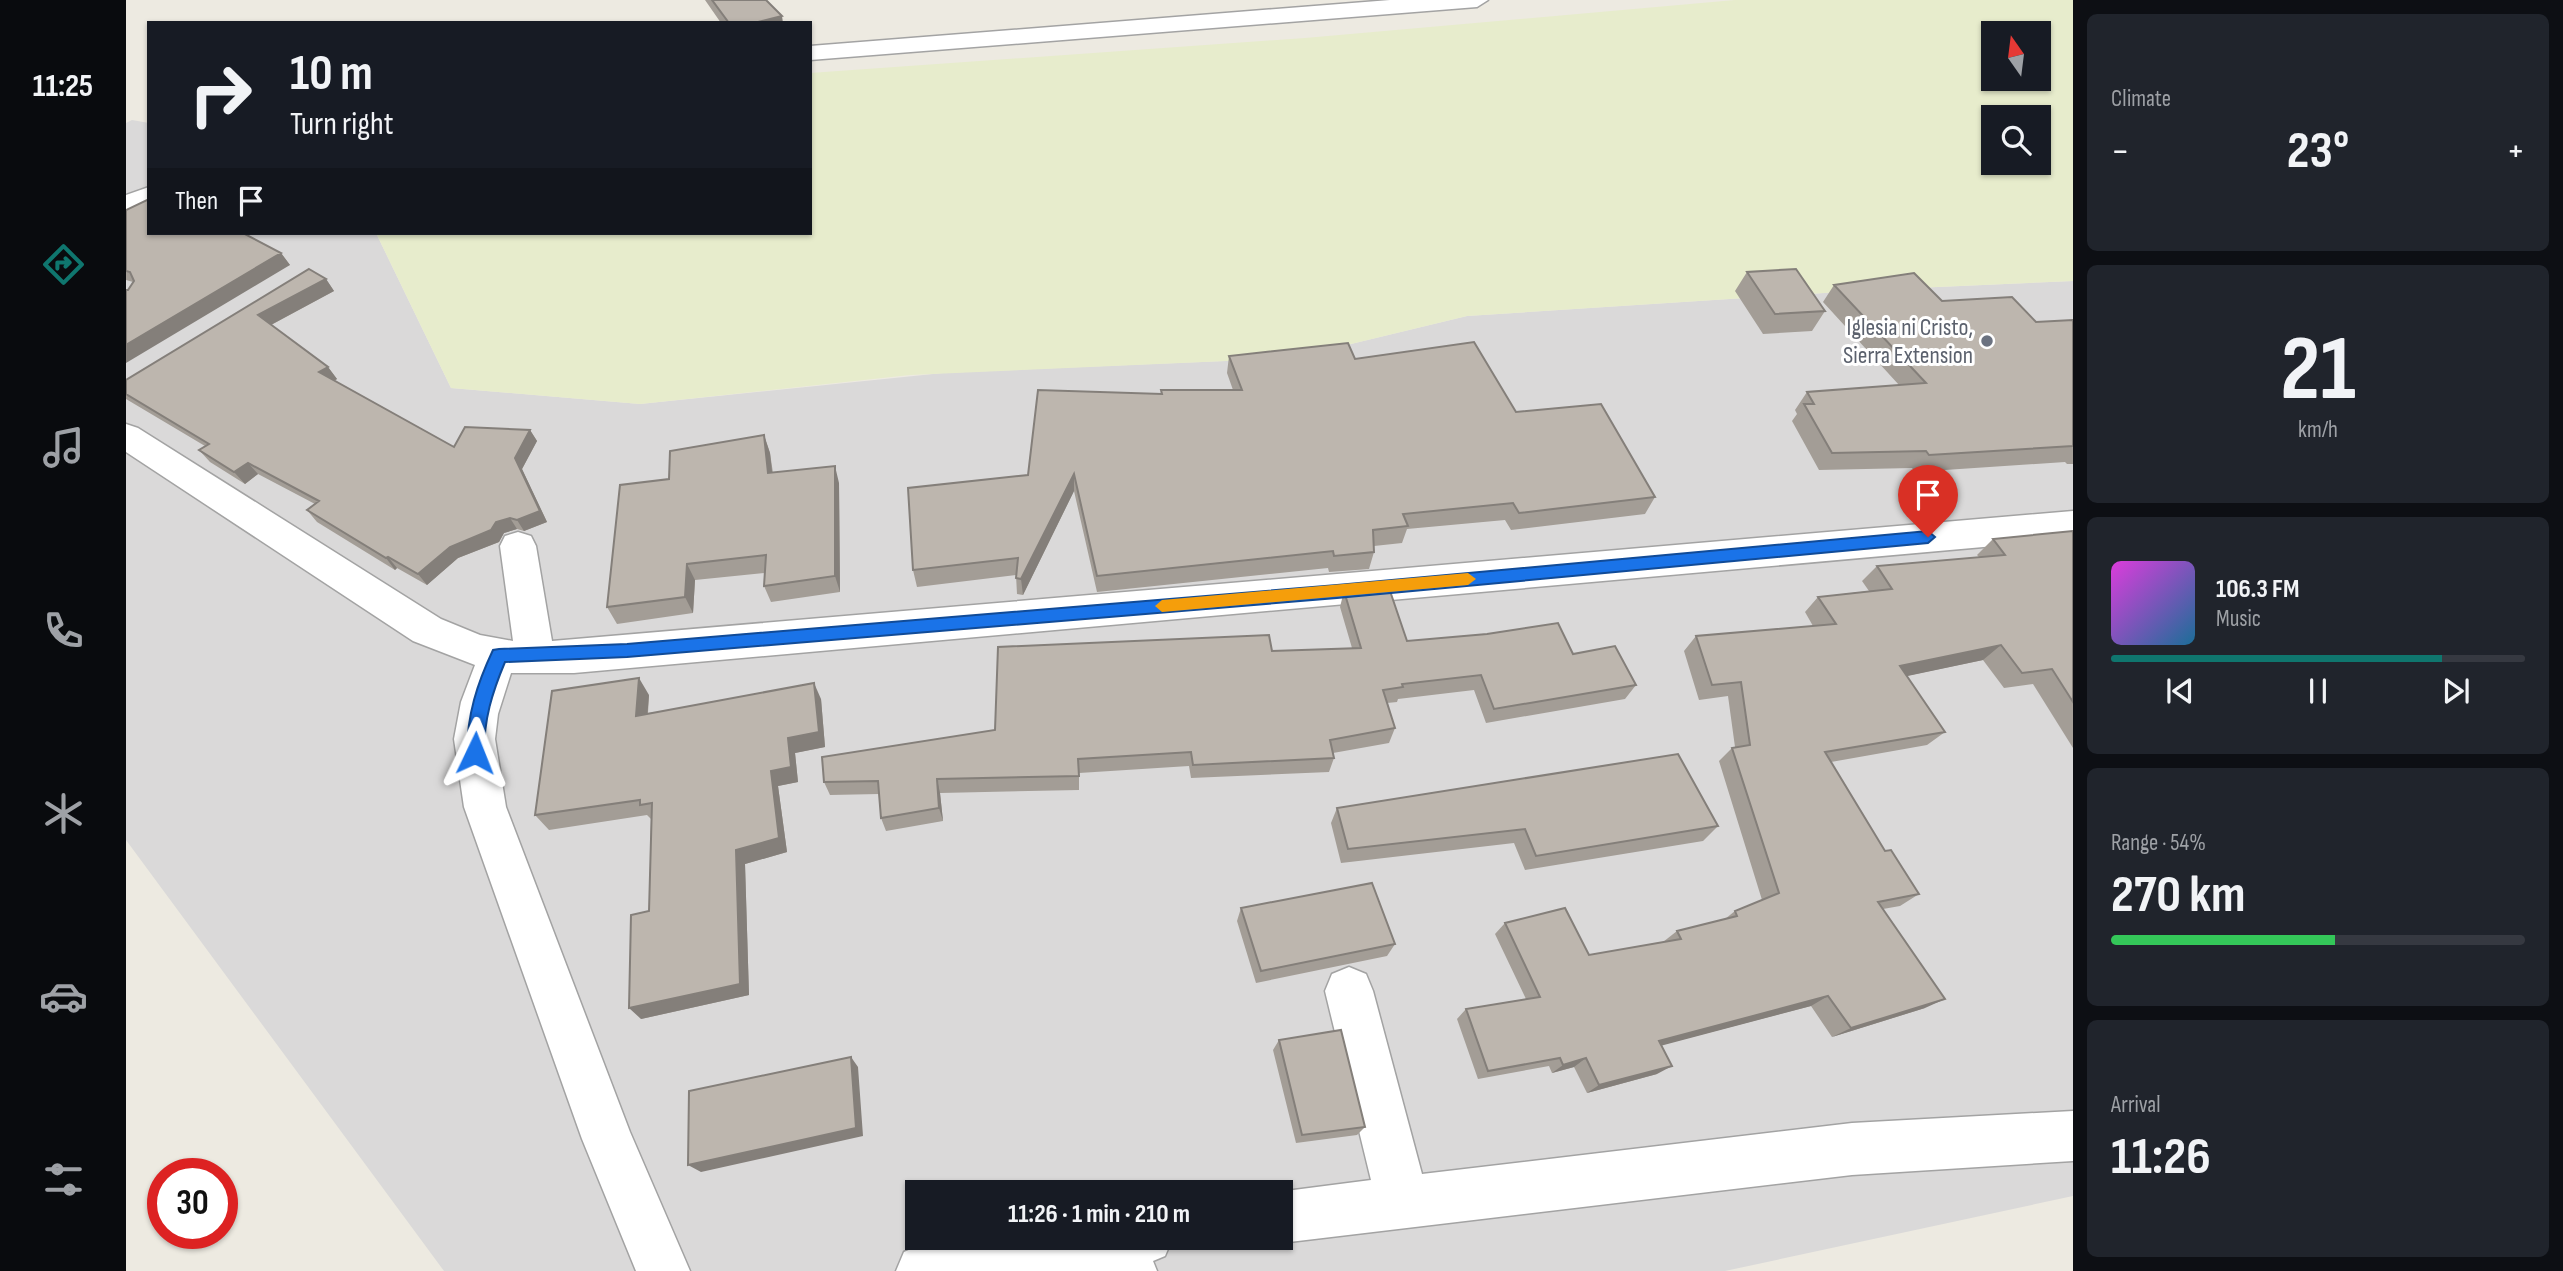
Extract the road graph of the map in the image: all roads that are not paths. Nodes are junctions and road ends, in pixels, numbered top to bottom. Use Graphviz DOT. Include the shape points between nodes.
graph roads {
  1 [pos="1477,0"];
  2 [pos="812,52"];
  3 [pos="147,196"];
  4 [pos="126,205"];
  5 [pos="126,436"];
  6 [pos="2073,525"];
  7 [pos="518,546"];
  8 [pos="517,656"];
  9 [pos="1349,991"];
  10 [pos="2073,1136"];
  11 [pos="1403,1202"];
  12 [pos="1293,1216"];
  13 [pos="1131,1250"];
  14 [pos="663,1271"];
  15 [pos="923,1271"];
  1 -- 2 [label="street"];
  3 -- 4 [label="street"];
  5 -- 8 [label="street" via="427,630 461,645"];
  6 -- 8 [label="street" via="1337,592"];
  7 -- 8 [label="street"];
  8 -- 14 [label="street" via="481,700 475,724 475,753 484,794 606,1137"];
  9 -- 11 [label="street"];
  10 -- 11 [label="street" via="1852,1149"];
  11 -- 12 [label="street"];
  13 -- 15 [label="street"];
}
